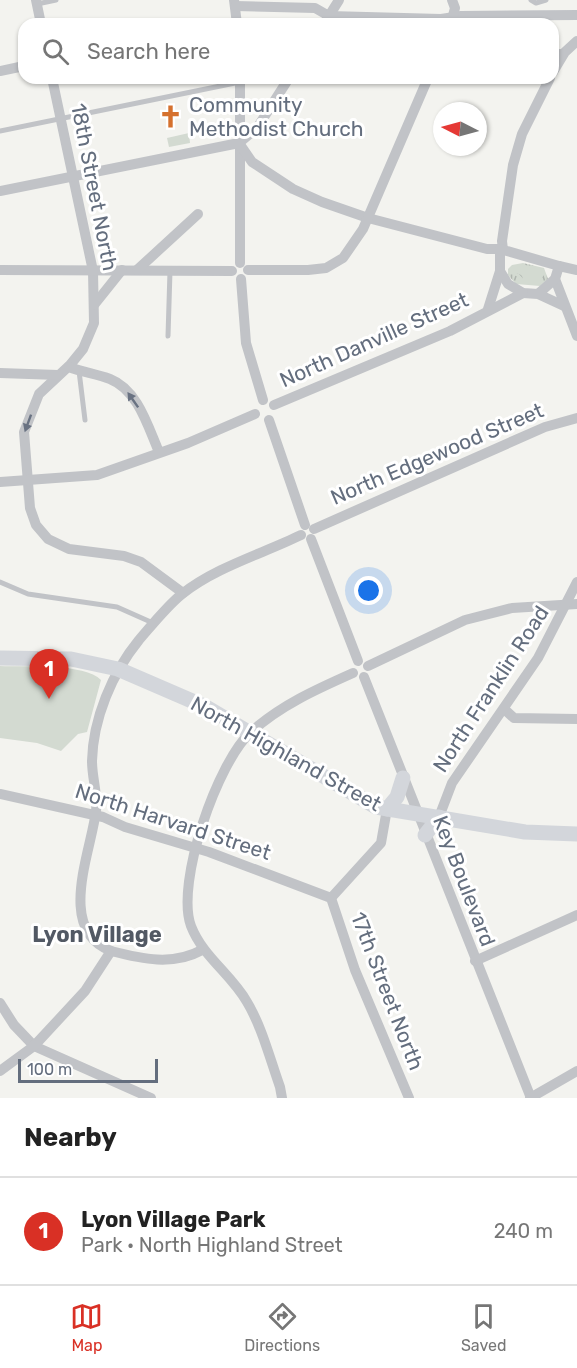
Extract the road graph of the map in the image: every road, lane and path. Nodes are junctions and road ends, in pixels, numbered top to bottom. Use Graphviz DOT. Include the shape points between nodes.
graph roads {
  1 [pos="56,0"];
  2 [pos="339,0"];
  3 [pos="452,0"];
  4 [pos="531,0"];
  5 [pos="546,0"];
  6 [pos="37,2"];
  7 [pos="235,3"];
  8 [pos="577,15"];
  9 [pos="40,18"];
  10 [pos="324,18"];
  11 [pos="327,18"];
  12 [pos="452,18"];
  13 [pos="538,18"];
  14 [pos="577,41"];
  15 [pos="559,51"];
  16 [pos="18,67"];
  17 [pos="0,71"];
  18 [pos="53,84"];
  19 [pos="221,84"];
  20 [pos="240,84"];
  21 [pos="285,84"];
  22 [pos="425,84"];
  23 [pos="546,84"];
  24 [pos="60,118"];
  25 [pos="0,131"];
  26 [pos="239,143"];
  27 [pos="73,175"];
  28 [pos="0,191"];
  29 [pos="198,214"];
  30 [pos="368,218"];
  31 [pos="500,253"];
  32 [pos="559,266"];
  33 [pos="0,270"];
  34 [pos="122,270"];
  35 [pos="137,270"];
  36 [pos="170,270"];
  37 [pos="577,270"];
  38 [pos="93,271"];
  39 [pos="240,271"];
  40 [pos="500,271"];
  41 [pos="555,279"];
  42 [pos="523,293"];
  43 [pos="538,294"];
  44 [pos="94,305"];
  45 [pos="564,306"];
  46 [pos="488,309"];
  47 [pos="168,336"];
  48 [pos="577,336"];
  49 [pos="74,369"];
  50 [pos="0,373"];
  51 [pos="58,375"];
  52 [pos="262,400"];
  53 [pos="274,405"];
  54 [pos="255,414"];
  55 [pos="577,418"];
  56 [pos="85,420"];
  57 [pos="269,420"];
  58 [pos="159,452"];
  59 [pos="28,479"];
  60 [pos="0,482"];
  61 [pos="308,532"];
  62 [pos="0,582"];
  63 [pos="577,582"];
  64 [pos="183,593"];
  65 [pos="572,604"];
  66 [pos="154,623"];
  67 [pos="0,658"];
  68 [pos="363,664"];
  69 [pos="118,669"];
  70 [pos="359,675"];
  71 [pos="504,709"];
  72 [pos="577,719"];
  73 [pos="249,733"];
  74 [pos="403,778"];
  75 [pos="0,794"];
  76 [pos="387,809"];
  77 [pos="417,814"];
  78 [pos="96,816"];
  79 [pos="439,817"];
  80 [pos="577,834"];
  81 [pos="425,835"];
  82 [pos="195,848"];
  83 [pos="331,898"];
  84 [pos="577,915"];
  85 [pos="202,950"];
  86 [pos="111,951"];
  87 [pos="475,961"];
  88 [pos="0,1003"];
  89 [pos="34,1046"];
  90 [pos="0,1071"];
  91 [pos="577,1071"];
  92 [pos="151,1098"];
  93 [pos="282,1098"];
  94 [pos="409,1098"];
  95 [pos="531,1098"];
  1 -- 6 [label="lane"];
  2 -- 11 [label="street"];
  3 -- 12 [label="street"];
  4 -- 5 [label="lane"];
  6 -- 9 [label="street"];
  7 -- 10 [label="street" via="315,8"];
  8 -- 13 [label="street"];
  14 -- 15 [label="street"];
  16 -- 17 [label="street"];
  18 -- 24 [label="street, 18th Street North"];
  19 -- 24 [label="lane"];
  20 -- 26 [label="street"];
  21 -- 26 [label="street" via="257,128"];
  22 -- 30 [label="street"];
  23 -- 31 [label="street" via="531,111 513,165"];
  24 -- 25 [label="lane"];
  24 -- 27 [label="street, 18th Street North"];
  26 -- 27 [label="street"];
  26 -- 30 [label="street" via="252,162 292,189"];
  26 -- 39 [label="street"];
  27 -- 28 [label="street"];
  27 -- 38 [label="street, 18th Street North"];
  29 -- 35 [label="street"];
  30 -- 31 [label="street"];
  30 -- 39 [label="street" via="344,258 326,268"];
  31 -- 32 [label="street"];
  31 -- 40 [label="street"];
  32 -- 37 [label="street"];
  32 -- 41 [label="street"];
  33 -- 38 [label="street"];
  34 -- 35 [label="street"];
  34 -- 38 [label="street"];
  34 -- 44 [label="street, 18th Street North"];
  35 -- 36 [label="street"];
  36 -- 39 [label="street"];
  36 -- 47 [label="lane"];
  38 -- 44 [label="street, 18th Street North"];
  39 -- 52 [label="street" via="246,343"];
  40 -- 42 [label="street" via="508,284"];
  40 -- 46 [label="street, North Danville Street"];
  41 -- 43 [label="street"];
  41 -- 45 [label="street"];
  42 -- 43 [label="street"];
  42 -- 46 [label="street, North Danville Street"];
  43 -- 45 [label="street"];
  44 -- 49 [label="street, 18th Street North" via="94,323"];
  45 -- 48 [label="street"];
  46 -- 53 [label="street, North Danville Street" via="450,331"];
  49 -- 51 [label="street, 18th Street North"];
  49 -- 56 [label="lane"];
  58 -- 49 [label="street, one-way" via="128,391 113,380"];
  50 -- 51 [label="street"];
  51 -- 59 [label="street, 18th Street North, one-way" via="39,394 24,432"];
  52 -- 53 [label="street"];
  52 -- 54 [label="street" via="256,405"];
  53 -- 57 [label="street" via="275,414"];
  54 -- 57 [label="street"];
  54 -- 58 [label="street"];
  55 -- 61 [label="street, North Edgewood Street" via="545,427"];
  57 -- 61 [label="street"];
  58 -- 59 [label="street" via="97,475"];
  59 -- 60 [label="street"];
  59 -- 64 [label="street, 18th Street North" via="30,508 36,525 48,539 69,549 124,556 155,571"];
  61 -- 64 [label="street, North Edgewood Street" via="243,560"];
  61 -- 68 [label="street"];
  62 -- 66 [label="lane" via="37,596 117,607"];
  63 -- 65 [label="street, North Franklin Road"];
  64 -- 66 [label="street, North Edgewood Street"];
  65 -- 68 [label="street" via="512,608 465,620"];
  65 -- 71 [label="street, North Franklin Road"];
  66 -- 69 [label="street, North Edgewood Street"];
  67 -- 69 [label="street, North Highland Street" via="71,659"];
  68 -- 70 [label="street" via="368,673"];
  68 -- 70 [label="street" via="353,666"];
  69 -- 73 [label="street, North Highland Street" via="206,707"];
  69 -- 78 [label="street, North Edgewood Street" via="94,740"];
  70 -- 73 [label="street" via="280,708"];
  70 -- 74 [label="street, Key Boulevard"];
  71 -- 72 [label="street" via="514,718"];
  71 -- 79 [label="street, North Franklin Road" via="452,783"];
  73 -- 76 [label="street, North Highland Street" via="363,800"];
  73 -- 82 [label="street" via="216,790"];
  74 -- 76 [label="street" via="397,797"];
  74 -- 77 [label="street, Key Boulevard"];
  75 -- 78 [label="street, North Harvard Street"];
  76 -- 77 [label="street, North Highland Street"];
  76 -- 83 [label="street, 17th Street North" via="381,843"];
  77 -- 79 [label="street, North Highland Street"];
  77 -- 81 [label="street, Key Boulevard"];
  78 -- 82 [label="street, North Harvard Street"];
  78 -- 86 [label="street, North Edgewood Street" via="80,896 83,923 93,940"];
  79 -- 80 [label="street, North Highland Street" via="525,832"];
  79 -- 81 [label="street"];
  81 -- 87 [label="street, Key Boulevard"];
  82 -- 83 [label="street, North Harvard Street"];
  82 -- 85 [label="street" via="189,880 190,923"];
  83 -- 94 [label="street, 17th Street North" via="355,970"];
  84 -- 87 [label="street"];
  85 -- 86 [label="street" via="170,960 143,959"];
  85 -- 93 [label="street" via="248,1003"];
  86 -- 89 [label="street" via="85,991"];
  87 -- 95 [label="street, Key Boulevard"];
  88 -- 89 [label="street"];
  89 -- 90 [label="street"];
  89 -- 92 [label="street"];
  91 -- 95 [label="street"];
}
